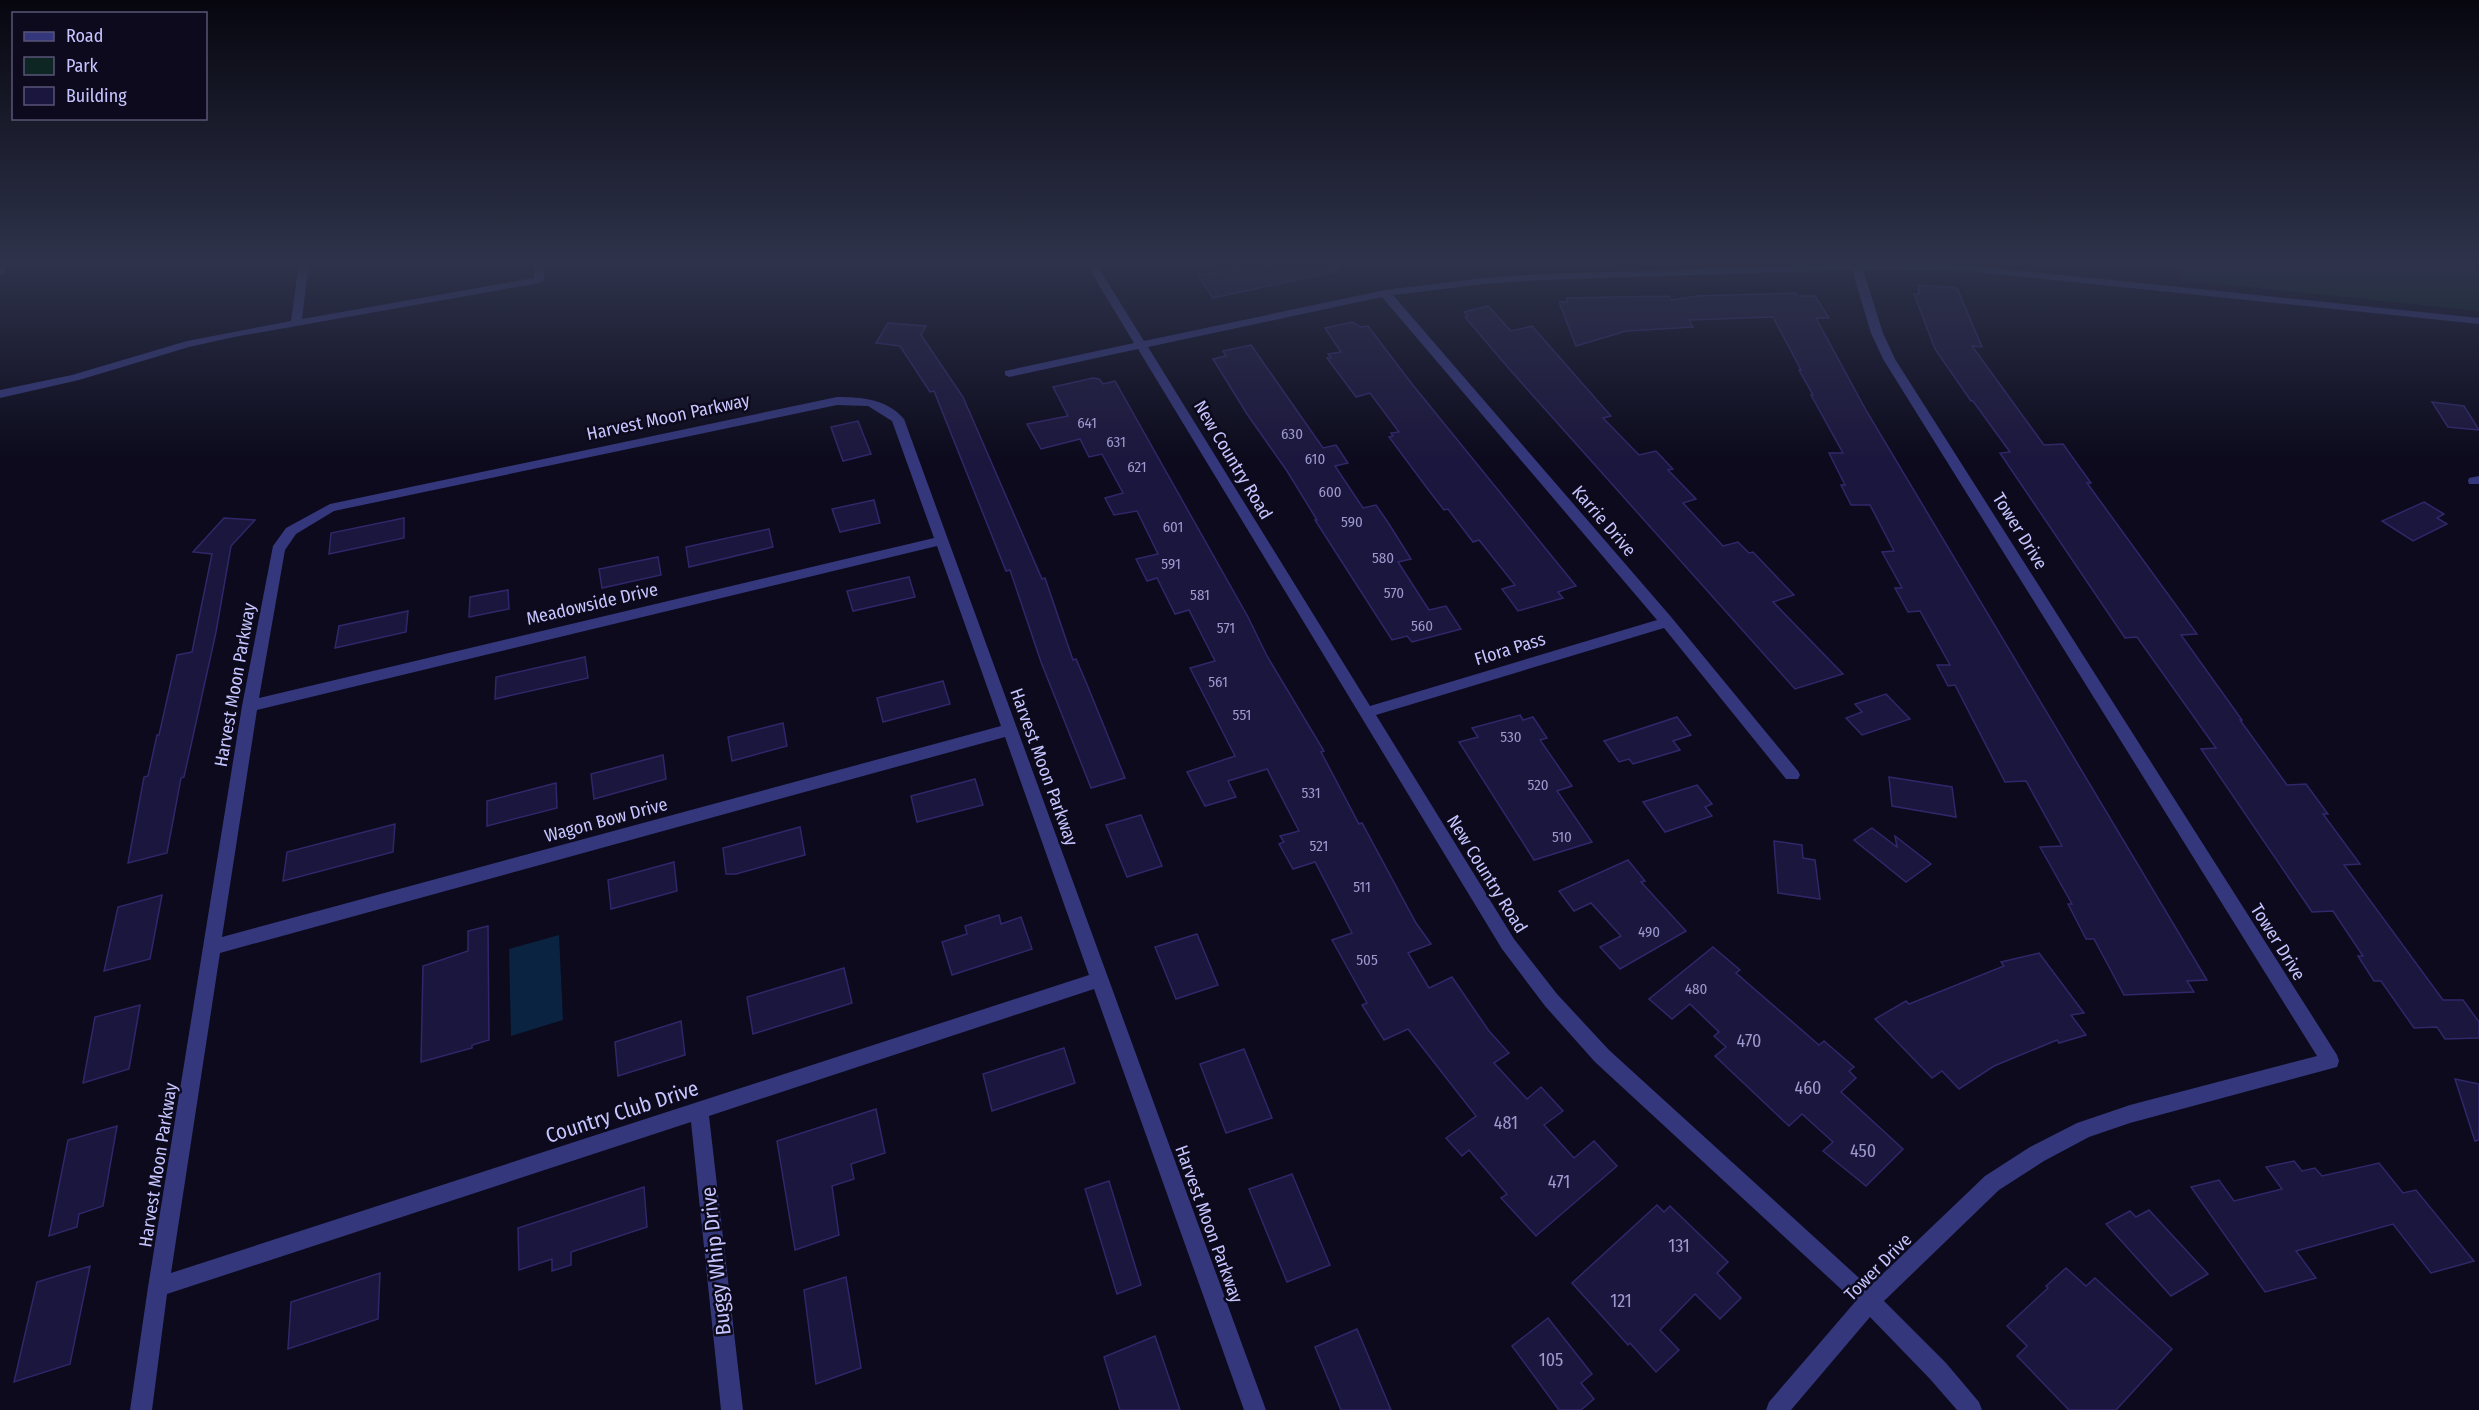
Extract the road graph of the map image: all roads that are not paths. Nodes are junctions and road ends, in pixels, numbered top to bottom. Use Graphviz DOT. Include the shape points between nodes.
graph roads {
  1 [pos="267,328"];
  2 [pos="1130,328"];
  3 [pos="1221,328"];
  4 [pos="1415,328"];
  5 [pos="1875,328"];
  6 [pos="1140,345"];
  7 [pos="1009,374"];
  8 [pos="0,394"];
  9 [pos="943,540"];
  10 [pos="1667,622"];
  11 [pos="250,706"];
  12 [pos="1365,713"];
  13 [pos="1009,730"];
  14 [pos="1792,776"];
  15 [pos="213,947"];
  16 [pos="1100,979"];
  17 [pos="699,1112"];
  18 [pos="158,1287"];
  19 [pos="1869,1301"];
  20 [pos="141,1410"];
  21 [pos="732,1410"];
  22 [pos="1255,1410"];
  23 [pos="1777,1410"];
  24 [pos="1971,1410"];
  1 -- 8 [label="street" via="187,344 75,378"];
  2 -- 6 [label="street, New Country Road"];
  3 -- 6 [label="street"];
  4 -- 10 [label="street, Karrie Drive"];
  5 -- 19 [label="street, Tower Drive" via="1889,359 2330,1061 2084,1129 1992,1183"];
  6 -- 7 [label="street"];
  6 -- 12 [label="street, New Country Road"];
  9 -- 11 [label="street, Meadowside Drive"];
  9 -- 11 [label="street, Harvest Moon Parkway" via="898,419 867,400 837,401 330,508 291,531 278,549"];
  9 -- 13 [label="street, Harvest Moon Parkway"];
  10 -- 12 [label="street, Flora Pass"];
  10 -- 14 [label="street, Karrie Drive"];
  11 -- 15 [label="street, Harvest Moon Parkway"];
  12 -- 19 [label="street, New Country Road" via="1479,900 1551,1000 1602,1056"];
  13 -- 15 [label="street, Wagon Bow Drive"];
  13 -- 16 [label="street, Harvest Moon Parkway"];
  15 -- 18 [label="street, Harvest Moon Parkway"];
  16 -- 17 [label="street, Country Club Drive"];
  16 -- 22 [label="street, Harvest Moon Parkway"];
  17 -- 18 [label="street, Country Club Drive"];
  17 -- 21 [label="street, Buggy Whip Drive"];
  18 -- 20 [label="street, Harvest Moon Parkway"];
  19 -- 23 [label="street, Tower Drive"];
  19 -- 24 [label="street, New Country Road"];
}
